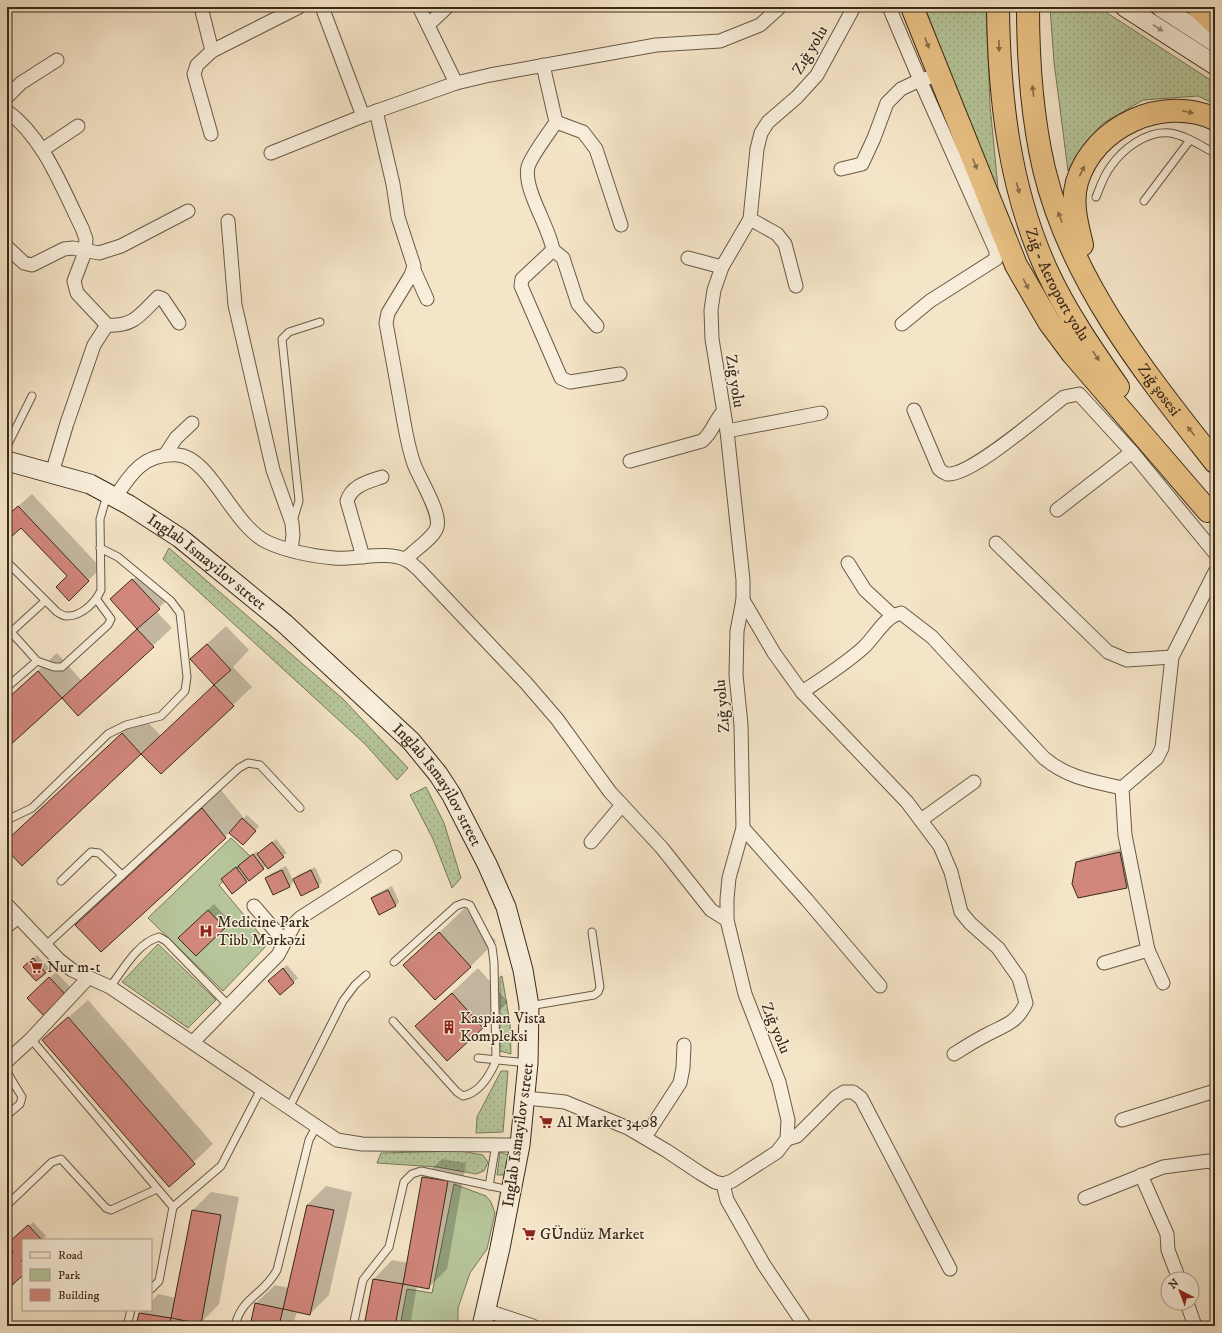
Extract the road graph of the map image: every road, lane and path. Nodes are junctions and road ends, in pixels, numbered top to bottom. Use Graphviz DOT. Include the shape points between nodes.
graph roads {
  1 [pos="201,7"];
  2 [pos="297,7"];
  3 [pos="322,7"];
  4 [pos="419,7"];
  5 [pos="447,7"];
  6 [pos="780,7"];
  7 [pos="854,7"];
  8 [pos="890,7"];
  9 [pos="912,7"];
  10 [pos="998,7"];
  11 [pos="1028,7"];
  12 [pos="1126,7"];
  13 [pos="1161,7"];
  14 [pos="1198,7"];
  15 [pos="1215,23"];
  16 [pos="428,25"];
  17 [pos="1215,42"];
  18 [pos="212,51"];
  19 [pos="57,60"];
  20 [pos="543,65"];
  21 [pos="1215,65"];
  22 [pos="929,77"];
  23 [pos="456,83"];
  24 [pos="7,97"];
  25 [pos="7,111"];
  26 [pos="376,112"];
  27 [pos="363,116"];
  28 [pos="1215,119"];
  29 [pos="556,122"];
  30 [pos="78,126"];
  31 [pos="211,134"];
  32 [pos="1190,140"];
  33 [pos="42,150"];
  34 [pos="271,153"];
  35 [pos="1215,153"];
  36 [pos="841,169"];
  37 [pos="1096,197"];
  38 [pos="1144,200"];
  39 [pos="188,211"];
  40 [pos="750,219"];
  41 [pos="228,221"];
  42 [pos="621,225"];
  43 [pos="7,247"];
  44 [pos="553,250"];
  45 [pos="85,252"];
  46 [pos="688,258"];
  47 [pos="722,267"];
  48 [pos="414,270"];
  49 [pos="796,286"];
  50 [pos="427,299"];
  51 [pos="1107,315"];
  52 [pos="320,322"];
  53 [pos="179,323"];
  54 [pos="902,324"];
  55 [pos="107,325"];
  56 [pos="597,326"];
  57 [pos="620,374"];
  58 [pos="32,396"];
  59 [pos="914,410"];
  60 [pos="723,412"];
  61 [pos="821,413"];
  62 [pos="192,423"];
  63 [pos="726,431"];
  64 [pos="7,446"];
  65 [pos="1132,452"];
  66 [pos="165,455"];
  67 [pos="7,461"];
  68 [pos="630,461"];
  69 [pos="1215,462"];
  70 [pos="52,473"];
  71 [pos="382,477"];
  72 [pos="111,496"];
  73 [pos="1057,510"];
  74 [pos="1211,517"];
  75 [pos="292,523"];
  76 [pos="996,543"];
  77 [pos="100,548"];
  78 [pos="291,550"];
  79 [pos="1215,553"];
  80 [pos="363,556"];
  81 [pos="406,559"];
  82 [pos="7,562"];
  83 [pos="848,563"];
  84 [pos="1215,572"];
  85 [pos="97,600"];
  86 [pos="743,600"];
  87 [pos="45,601"];
  88 [pos="892,615"];
  89 [pos="9,630"];
  90 [pos="1172,657"];
  91 [pos="37,661"];
  92 [pos="7,687"];
  93 [pos="802,692"];
  94 [pos="974,782"];
  95 [pos="1122,788"];
  96 [pos="622,805"];
  97 [pos="300,808"];
  98 [pos="7,820"];
  99 [pos="921,820"];
  100 [pos="743,828"];
  101 [pos="590,842"];
  102 [pos="395,857"];
  103 [pos="122,875"];
  104 [pos="61,881"];
  105 [pos="7,905"];
  106 [pos="254,906"];
  107 [pos="20,919"];
  108 [pos="727,920"];
  109 [pos="7,930"];
  110 [pos="592,932"];
  111 [pos="286,941"];
  112 [pos="45,946"];
  113 [pos="1148,950"];
  114 [pos="394,962"];
  115 [pos="1104,963"];
  116 [pos="366,975"];
  117 [pos="88,978"];
  118 [pos="1163,983"];
  119 [pos="880,986"];
  120 [pos="110,987"];
  121 [pos="228,1006"];
  122 [pos="529,1006"];
  123 [pos="393,1021"];
  124 [pos="31,1039"];
  125 [pos="192,1042"];
  126 [pos="684,1045"];
  127 [pos="954,1054"];
  128 [pos="478,1058"];
  129 [pos="7,1061"];
  130 [pos="496,1061"];
  131 [pos="528,1063"];
  132 [pos="7,1072"];
  133 [pos="261,1089"];
  134 [pos="1215,1091"];
  135 [pos="526,1098"];
  136 [pos="289,1108"];
  137 [pos="7,1115"];
  138 [pos="1122,1120"];
  139 [pos="316,1127"];
  140 [pos="645,1137"];
  141 [pos="787,1140"];
  142 [pos="496,1144"];
  143 [pos="520,1144"];
  144 [pos="1215,1164"];
  145 [pos="1141,1175"];
  146 [pos="723,1184"];
  147 [pos="489,1186"];
  148 [pos="157,1189"];
  149 [pos="512,1191"];
  150 [pos="1085,1198"];
  151 [pos="7,1205"];
  152 [pos="172,1207"];
  153 [pos="950,1269"];
  154 [pos="1175,1271"];
  155 [pos="152,1288"];
  156 [pos="131,1311"];
  157 [pos="1190,1311"];
  158 [pos="482,1321"];
  159 [pos="127,1326"];
  160 [pos="235,1326"];
  161 [pos="353,1326"];
  162 [pos="533,1326"];
  163 [pos="805,1326"];
  164 [pos="1195,1326"];
  1 -- 18 [label="street"];
  2 -- 18 [label="street"];
  3 -- 27 [label="street"];
  4 -- 16 [label="street"];
  5 -- 16 [label="street"];
  6 -- 20 [label="street" via="760,25 720,41 656,45"];
  7 -- 40 [label="street, Zığ yolu" via="817,75 797,97 768,122 761,133"];
  8 -- 22 [label="street"];
  9 -- 22 [label="highway, one-way"];
  10 -- 74 [label="highway, Zığ - Aeroport yolu, one-way" via="999,58 1011,155 1029,226 1047,272 1079,330"];
  51 -- 11 [label="highway, Zığ - Aeroport yolu, one-way" via="1076,258 1058,214 1044,169 1028,56"];
  12 -- 21 [label="main road, one-way"];
  13 -- 17 [label="main road"];
  14 -- 15 [label="highway"];
  16 -- 23 [label="street"];
  18 -- 31 [label="street" via="197,65 194,74"];
  19 -- 24 [label="street" via="21,84"];
  20 -- 23 [label="street"];
  20 -- 29 [label="street"];
  22 -- 36 [label="street" via="901,89 887,103 862,164"];
  22 -- 54 [label="street" via="996,251 996,259 930,301"];
  22 -- 74 [label="highway, one-way" via="1033,298 1072,353"];
  23 -- 26 [label="street"];
  25 -- 33 [label="street" via="16,117"];
  26 -- 27 [label="street"];
  26 -- 48 [label="street" via="398,217"];
  27 -- 34 [label="street"];
  51 -- 28 [label="highway, one-way" via="1083,252 1074,205 1082,170 1095,150 1114,130 1133,120 1157,112 1181,110"];
  29 -- 42 [label="street" via="583,132 596,149"];
  29 -- 44 [label="street" via="528,167 528,184 551,239"];
  30 -- 33 [label="street"];
  32 -- 35 [label="lane"];
  32 -- 37 [label="lane" via="1170,133 1148,136 1126,149 1110,167"];
  32 -- 38 [label="lane"];
  33 -- 45 [label="street" via="82,228 86,240"];
  39 -- 45 [label="street" via="121,246 98,253"];
  40 -- 47 [label="street, Zığ yolu"];
  40 -- 49 [label="street" via="777,234 785,244"];
  41 -- 75 [label="street" via="235,305 273,470"];
  43 -- 45 [label="street" via="24,263 32,265 64,249 73,248"];
  44 -- 56 [label="street" via="563,258 578,304"];
  44 -- 57 [label="street" via="522,279 521,286 562,378 570,382"];
  45 -- 55 [label="street" via="74,282 77,293"];
  46 -- 47 [label="street"];
  47 -- 60 [label="street, Zığ yolu" via="714,290 711,310 712,339"];
  48 -- 50 [label="street"];
  48 -- 81 [label="street" via="388,313 386,323 410,454 438,517 434,534"];
  69 -- 51 [label="highway, Zığ şosesi, one-way" via="1153,383"];
  52 -- 75 [label="lane" via="288,332 282,339 299,501"];
  53 -- 55 [label="street" via="163,299 158,297 134,321 121,326"];
  55 -- 70 [label="street" via="94,345"];
  58 -- 64 [label="lane"];
  59 -- 65 [label="street" via="939,469 946,474 978,463 1064,397 1079,394"];
  60 -- 63 [label="street, Zığ yolu"];
  60 -- 68 [label="street" via="711,434 702,441"];
  61 -- 63 [label="street"];
  62 -- 66 [label="street" via="176,438"];
  63 -- 86 [label="street, Zığ yolu" via="743,580"];
  65 -- 73 [label="street"];
  65 -- 79 [label="street"];
  66 -- 72 [label="street" via="144,463"];
  66 -- 78 [label="street" via="179,455 191,459 202,468 253,534"];
  67 -- 70 [label="main road, Inglab Ismayilov street"];
  70 -- 72 [label="main road, Inglab Ismayilov street" via="90,484"];
  71 -- 80 [label="street" via="356,487 347,501"];
  72 -- 77 [label="lane" via="100,519"];
  72 -- 122 [label="main road, Inglab Ismayilov street" via="180,538 284,623 424,756 451,794 506,907 523,970"];
  75 -- 78 [label="street"];
  76 -- 90 [label="street" via="1108,652 1127,660"];
  77 -- 85 [label="lane" via="101,590"];
  77 -- 98 [label="lane" via="118,557 171,602 180,613 187,676 185,691 161,716 126,725 108,734 32,808"];
  78 -- 80 [label="street" via="335,558"];
  80 -- 81 [label="street"];
  81 -- 96 [label="street" via="526,683 557,719 600,780"];
  82 -- 87 [label="lane"];
  83 -- 88 [label="street" via="865,590"];
  84 -- 90 [label="street"];
  85 -- 87 [label="lane" via="79,613 66,616"];
  85 -- 91 [label="lane" via="111,619 108,625 62,667"];
  86 -- 93 [label="street" via="774,653"];
  86 -- 100 [label="street, Zığ yolu" via="737,631 736,675 741,725"];
  87 -- 89 [label="lane"];
  88 -- 93 [label="street" via="860,651"];
  88 -- 95 [label="street" via="901,612 932,636 1057,769 1078,778"];
  89 -- 91 [label="lane"];
  90 -- 95 [label="street" via="1162,748 1157,758"];
  91 -- 92 [label="lane"];
  93 -- 99 [label="street" via="908,802"];
  94 -- 99 [label="street"];
  95 -- 113 [label="street" via="1125,835"];
  96 -- 101 [label="street"];
  96 -- 108 [label="street" via="662,848 711,910"];
  97 -- 103 [label="lane" via="260,765 248,763 239,768"];
  99 -- 127 [label="street" via="940,846 951,872 961,912 998,948 1019,978 1026,1003 1021,1013 1008,1025"];
  100 -- 108 [label="street, Zığ yolu" via="729,878"];
  100 -- 119 [label="street"];
  102 -- 111 [label="street" via="300,918 295,922"];
  103 -- 104 [label="lane" via="99,853 91,852"];
  103 -- 112 [label="lane"];
  105 -- 107 [label="street"];
  106 -- 111 [label="street"];
  107 -- 109 [label="lane"];
  107 -- 112 [label="street"];
  108 -- 141 [label="street, Zığ yolu" via="745,994 779,1082 788,1120"];
  110 -- 122 [label="lane" via="600,987 598,992 594,996"];
  111 -- 121 [label="street" via="278,956"];
  112 -- 117 [label="street" via="72,970"];
  113 -- 115 [label="street"];
  113 -- 118 [label="street"];
  114 -- 130 [label="lane" via="456,906 464,903 470,905 492,947"];
  116 -- 136 [label="lane" via="343,1001"];
  117 -- 120 [label="street"];
  117 -- 124 [label="street"];
  120 -- 121 [label="lane" via="134,955 158,937 166,941"];
  120 -- 125 [label="street"];
  121 -- 125 [label="street"];
  122 -- 131 [label="main road, Inglab Ismayilov street"];
  123 -- 130 [label="lane" via="463,1096 471,1094 480,1086 492,1071"];
  124 -- 129 [label="street"];
  124 -- 148 [label="lane"];
  125 -- 133 [label="street"];
  126 -- 140 [label="street" via="680,1083"];
  128 -- 130 [label="lane"];
  130 -- 131 [label="lane"];
  131 -- 135 [label="main road, Inglab Ismayilov street"];
  132 -- 137 [label="lane" via="22,1097 20,1104"];
  133 -- 136 [label="street"];
  133 -- 152 [label="lane" via="221,1166"];
  134 -- 138 [label="street"];
  135 -- 140 [label="street" via="564,1102"];
  135 -- 143 [label="main road, Inglab Ismayilov street"];
  136 -- 139 [label="street"];
  139 -- 142 [label="street" via="337,1140 351,1143"];
  139 -- 160 [label="lane" via="309,1140 277,1270 266,1287 247,1301"];
  140 -- 146 [label="street" via="700,1174"];
  141 -- 146 [label="street" via="772,1156"];
  141 -- 153 [label="street" via="797,1136 844,1092 853,1092 861,1098"];
  142 -- 143 [label="street"];
  142 -- 147 [label="lane"];
  143 -- 149 [label="main road, Inglab Ismayilov street"];
  144 -- 145 [label="street" via="1209,1161 1163,1167"];
  145 -- 150 [label="street"];
  145 -- 154 [label="street" via="1166,1234"];
  146 -- 163 [label="street" via="727,1200 764,1266"];
  147 -- 149 [label="lane"];
  147 -- 161 [label="lane" via="421,1171 412,1174 404,1182 389,1247 363,1280"];
  148 -- 151 [label="lane" via="111,1210 106,1208 61,1159 52,1162"];
  148 -- 152 [label="lane"];
  149 -- 158 [label="main road, Inglab Ismayilov street"];
  152 -- 155 [label="lane" via="159,1281"];
  156 -- 159 [label="lane"];
  157 -- 164 [label="street"];
  158 -- 162 [label="street"];
}
